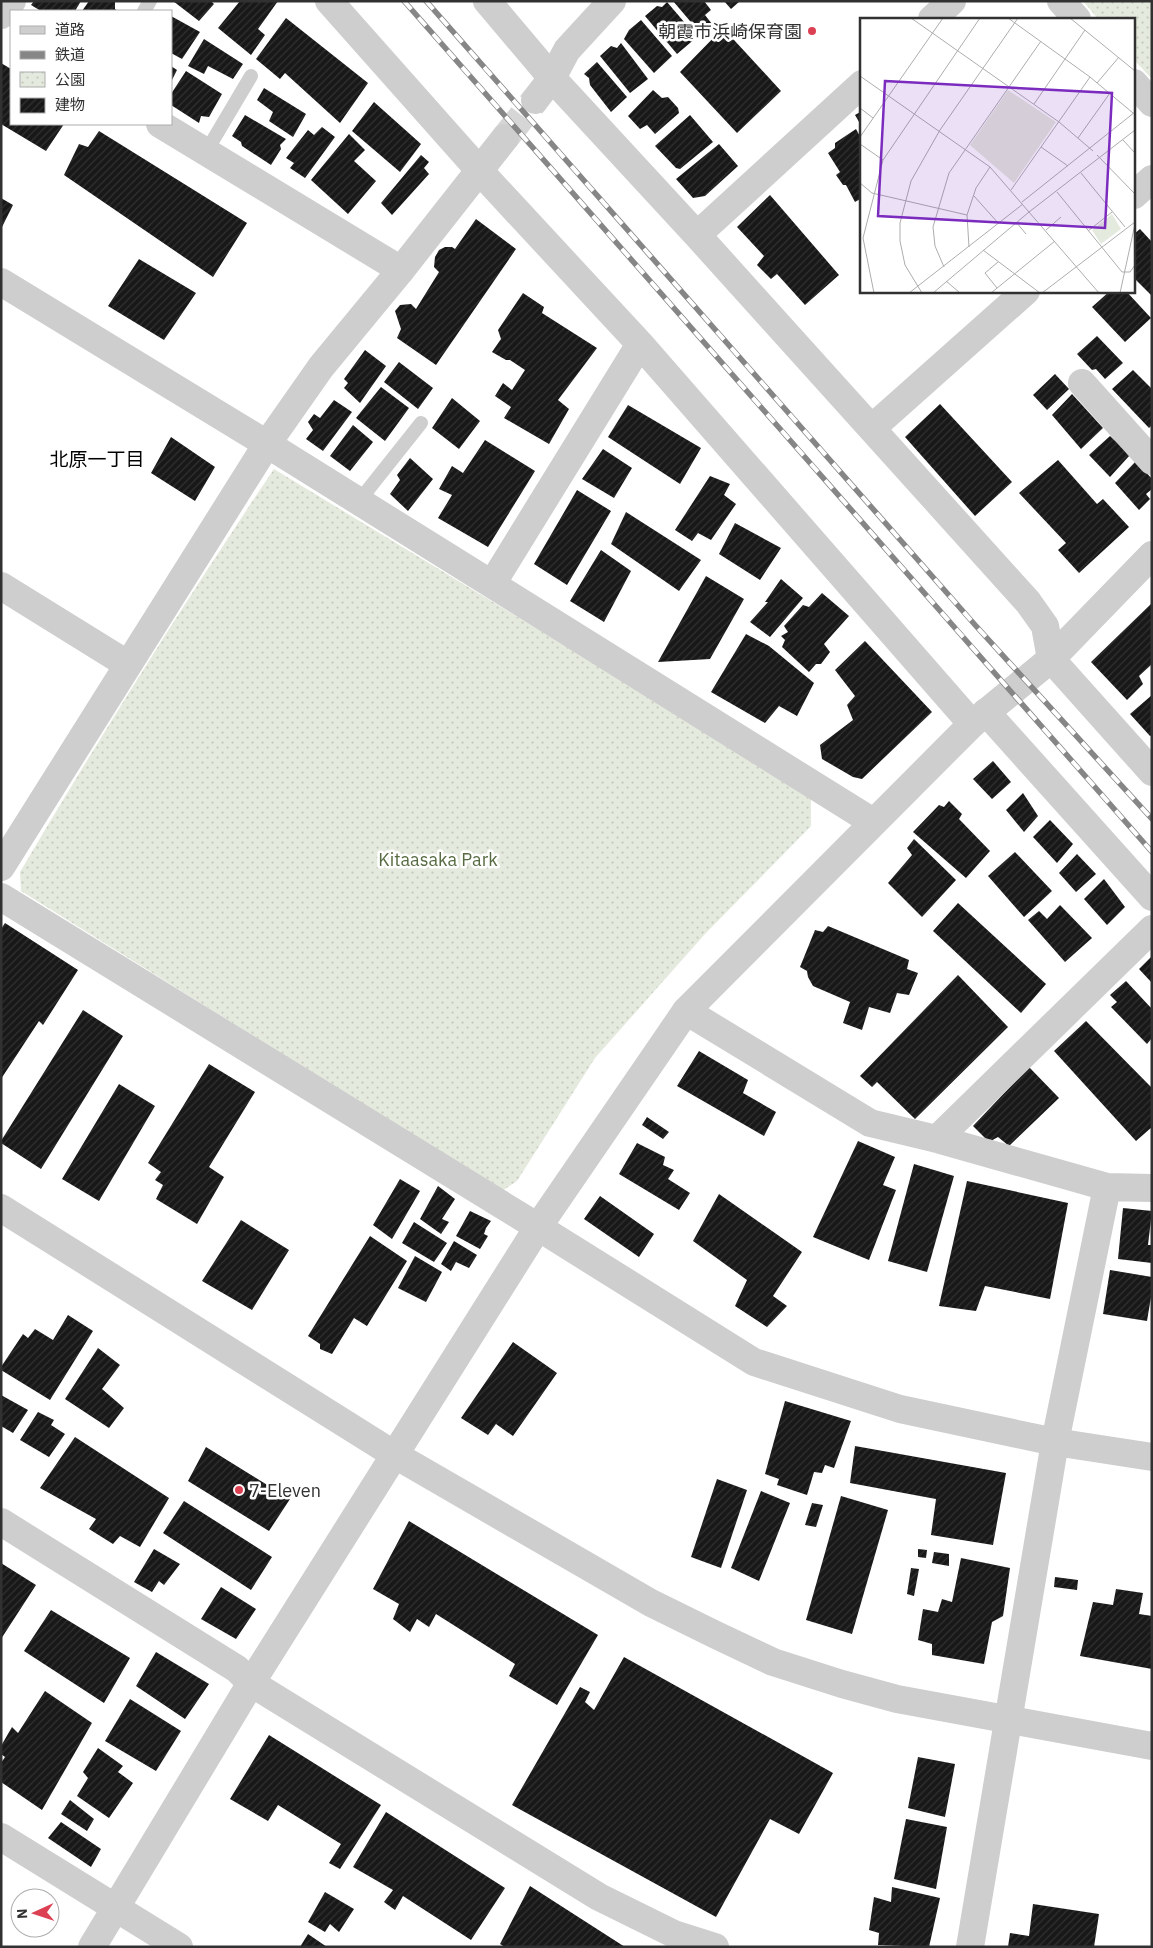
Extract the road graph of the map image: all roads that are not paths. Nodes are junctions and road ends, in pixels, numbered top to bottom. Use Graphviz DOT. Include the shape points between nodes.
graph roads {
  1 [pos="12,1"];
  2 [pos="329,1"];
  3 [pos="487,1"];
  4 [pos="612,1"];
  5 [pos="952,1"];
  6 [pos="1062,1"];
  7 [pos="1,15"];
  8 [pos="933,18"];
  9 [pos="1076,18"];
  10 [pos="252,76"];
  11 [pos="552,78"];
  12 [pos="1136,85"];
  13 [pos="860,86"];
  14 [pos="535,100"];
  15 [pos="1152,103"];
  16 [pos="162,125"];
  17 [pos="505,138"];
  18 [pos="206,152"];
  19 [pos="480,171"];
  20 [pos="1152,179"];
  21 [pos="1136,193"];
  22 [pos="697,235"];
  23 [pos="401,270"];
  24 [pos="1,282"];
  25 [pos="1025,292"];
  26 [pos="640,344"];
  27 [pos="1082,382"];
  28 [pos="421,423"];
  29 [pos="872,428"];
  30 [pos="267,444"];
  31 [pos="1152,461"];
  32 [pos="359,500"];
  33 [pos="1152,555"];
  34 [pos="492,584"];
  35 [pos="1,586"];
  36 [pos="1050,659"];
  37 [pos="127,664"];
  38 [pos="979,718"];
  39 [pos="1150,766"];
  40 [pos="873,822"];
  41 [pos="1,867"];
  42 [pos="1,897"];
  43 [pos="1152,897"];
  44 [pos="1152,928"];
  45 [pos="686,1011"];
  46 [pos="937,1139"];
  47 [pos="1108,1187"];
  48 [pos="1152,1188"];
  49 [pos="1,1208"];
  50 [pos="538,1226"];
  51 [pos="1056,1442"];
  52 [pos="395,1455"];
  53 [pos="1152,1457"];
  54 [pos="1,1522"];
  55 [pos="251,1682"];
  56 [pos="1010,1721"];
  57 [pos="1152,1746"];
  58 [pos="1,1837"];
  59 [pos="115,1908"];
  60 [pos="670,1941"];
  61 [pos="92,1947"];
  62 [pos="179,1947"];
  63 [pos="715,1947"];
  64 [pos="970,1947"];
  1 -- 7 [label="street"];
  2 -- 19 [label="street"];
  3 -- 11 [label="street"];
  4 -- 11 [label="street" via="567,50"];
  5 -- 8 [label="street"];
  6 -- 9 [label="street"];
  10 -- 18 [label="lane"];
  11 -- 14 [label="street"];
  11 -- 22 [label="street"];
  12 -- 15 [label="street"];
  13 -- 22 [label="street"];
  16 -- 18 [label="street"];
  17 -- 19 [label="street"];
  18 -- 23 [label="street"];
  19 -- 23 [label="street"];
  19 -- 26 [label="street"];
  20 -- 21 [label="street"];
  22 -- 29 [label="street"];
  23 -- 30 [label="street" via="321,368"];
  24 -- 30 [label="street"];
  25 -- 29 [label="street"];
  26 -- 34 [label="street"];
  26 -- 38 [label="street"];
  27 -- 31 [label="street"];
  28 -- 32 [label="lane"];
  29 -- 36 [label="street" via="1028,602 1045,626"];
  30 -- 32 [label="street"];
  30 -- 37 [label="street"];
  32 -- 34 [label="street"];
  33 -- 36 [label="street"];
  34 -- 40 [label="street"];
  35 -- 37 [label="street"];
  36 -- 38 [label="street"];
  36 -- 39 [label="street"];
  37 -- 41 [label="street"];
  38 -- 40 [label="street"];
  38 -- 43 [label="street"];
  40 -- 45 [label="street"];
  42 -- 50 [label="street"];
  44 -- 46 [label="street"];
  45 -- 46 [label="street" via="870,1123"];
  45 -- 50 [label="street"];
  46 -- 47 [label="street"];
  47 -- 48 [label="street"];
  47 -- 51 [label="street"];
  49 -- 52 [label="street"];
  50 -- 51 [label="street" via="754,1362 900,1409"];
  50 -- 52 [label="street"];
  51 -- 53 [label="street"];
  51 -- 56 [label="street"];
  52 -- 55 [label="street"];
  52 -- 56 [label="street" via="651,1603 773,1662 897,1698"];
  54 -- 55 [label="street" via="237,1669"];
  55 -- 59 [label="street"];
  55 -- 60 [label="street"];
  56 -- 57 [label="street"];
  56 -- 64 [label="street"];
  58 -- 59 [label="street"];
  59 -- 61 [label="street"];
  59 -- 62 [label="street"];
  60 -- 63 [label="street"];
}
